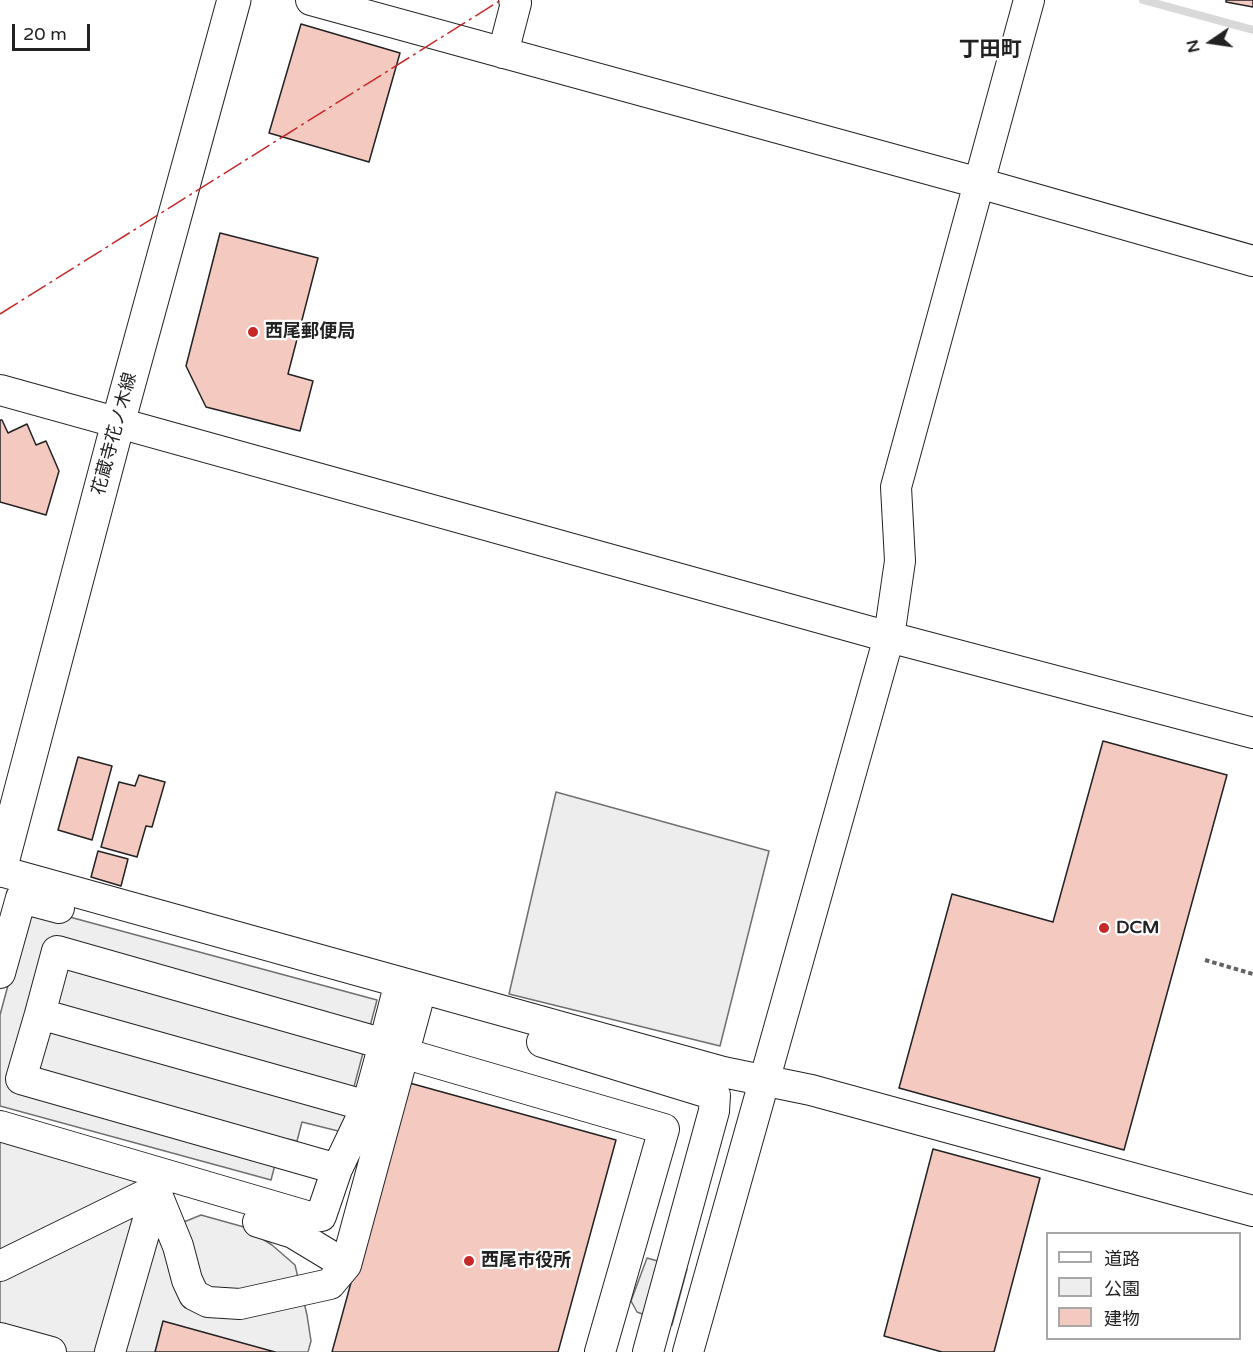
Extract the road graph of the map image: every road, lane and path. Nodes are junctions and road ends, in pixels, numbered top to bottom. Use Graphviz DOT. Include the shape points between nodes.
graph roads {
  1 [pos="234,0"];
  2 [pos="311,0"];
  3 [pos="514,0"];
  4 [pos="1029,0"];
  5 [pos="503,52"];
  6 [pos="979,183"];
  7 [pos="1253,261"];
  8 [pos="0,390"];
  9 [pos="118,423"];
  10 [pos="889,637"];
  11 [pos="1253,733"];
  12 [pos="0,870"];
  13 [pos="1205,960"];
  14 [pos="0,973"];
  15 [pos="1253,974"];
  16 [pos="404,995"];
  17 [pos="40,1014"];
  18 [pos="394,1048"];
  19 [pos="765,1080"];
  20 [pos="367,1106"];
  21 [pos="0,1126"];
  22 [pos="0,1147"];
  23 [pos="338,1169"];
  24 [pos="154,1191"];
  25 [pos="1253,1211"];
  26 [pos="635,1233"];
  27 [pos="677,1246"];
  28 [pos="715,1257"];
  29 [pos="346,1265"];
  30 [pos="0,1266"];
  31 [pos="611,1316"];
  32 [pos="0,1338"];
  33 [pos="651,1340"];
  34 [pos="689,1346"];
  35 [pos="51,1352"];
  36 [pos="110,1352"];
  37 [pos="600,1352"];
  1 -- 9 [label="main road, 花蔵寺花ノ木線"];
  2 -- 5 [label="street"];
  3 -- 5 [label="street"];
  4 -- 6 [label="street"];
  5 -- 6 [label="street"];
  6 -- 7 [label="street"];
  6 -- 10 [label="street" via="896,487 900,561"];
  8 -- 9 [label="street"];
  9 -- 10 [label="street"];
  9 -- 12 [label="main road, 花蔵寺花ノ木線"];
  10 -- 11 [label="street"];
  10 -- 19 [label="street"];
  12 -- 16 [label="street"];
  13 -- 15 [label="path"];
  14 -- 16 [label="street" via="21,898"];
  16 -- 18 [label="street"];
  16 -- 19 [label="street"];
  16 -- 27 [label="street" via="715,1095"];
  17 -- 18 [label="street" via="57,951"];
  17 -- 20 [label="street"];
  17 -- 23 [label="street" via="21,1079"];
  18 -- 20 [label="street"];
  18 -- 26 [label="street" via="664,1129"];
  18 -- 29 [label="street"];
  19 -- 25 [label="street"];
  19 -- 28 [label="street"];
  20 -- 23 [label="street"];
  21 -- 23 [label="street" via="310,1217 321,1216"];
  22 -- 24 [label="street"];
  24 -- 29 [label="street" via="293,1233"];
  24 -- 29 [label="street" via="178,1246 187,1280 194,1294 208,1302 240,1304 330,1284"];
  24 -- 30 [label="street"];
  24 -- 36 [label="street"];
  26 -- 27 [label="street"];
  26 -- 31 [label="street"];
  27 -- 28 [label="street"];
  27 -- 33 [label="street"];
  28 -- 34 [label="street"];
  31 -- 33 [label="street"];
  31 -- 37 [label="street"];
  32 -- 35 [label="street"];
  33 -- 34 [label="street"];
}
